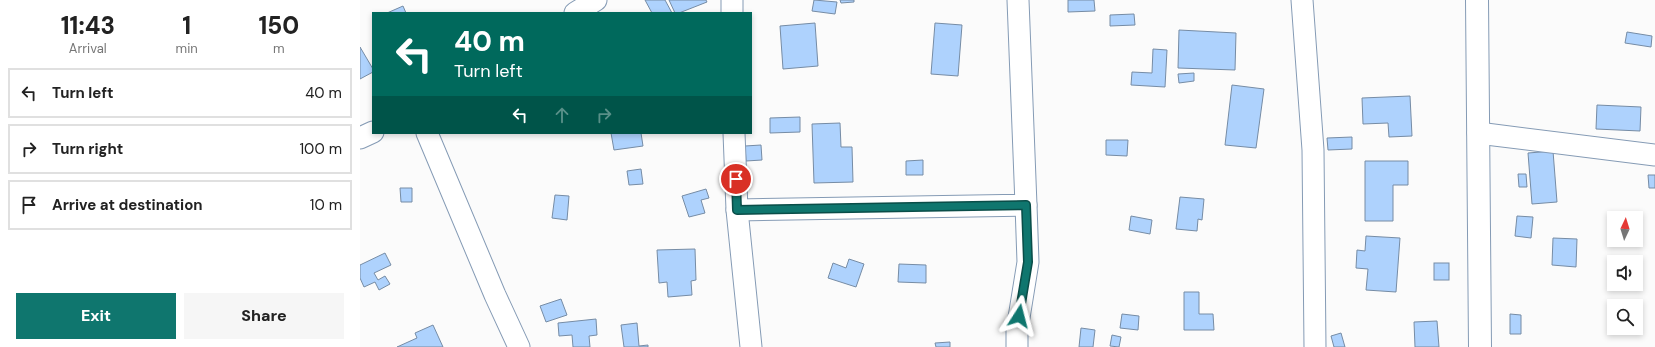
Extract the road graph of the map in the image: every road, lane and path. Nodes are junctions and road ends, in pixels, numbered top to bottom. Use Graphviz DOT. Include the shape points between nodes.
graph roads {
  1 [pos="596,0"];
  2 [pos="732,0"];
  3 [pos="1018,0"];
  4 [pos="1302,0"];
  5 [pos="1477,0"];
  6 [pos="577,12"];
  7 [pos="732,12"];
  8 [pos="372,132"];
  9 [pos="1478,133"];
  10 [pos="427,134"];
  11 [pos="734,134"];
  12 [pos="360,138"];
  13 [pos="1655,155"];
  14 [pos="1026,205"];
  15 [pos="737,210"];
  16 [pos="519,347"];
  17 [pos="751,347"];
  18 [pos="1017,347"];
  19 [pos="1315,347"];
  20 [pos="1480,347"];
  1 -- 6 [label="street"];
  2 -- 7 [label="street"];
  3 -- 14 [label="street"];
  4 -- 19 [label="street" via="1313,150"];
  5 -- 9 [label="main road"];
  8 -- 12 [label="street"];
  9 -- 13 [label="street"];
  9 -- 20 [label="main road"];
  10 -- 16 [label="street"];
  11 -- 15 [label="street"];
  14 -- 15 [label="street"];
  14 -- 18 [label="street" via="1028,262 1017,330"];
  15 -- 17 [label="street"];
}
